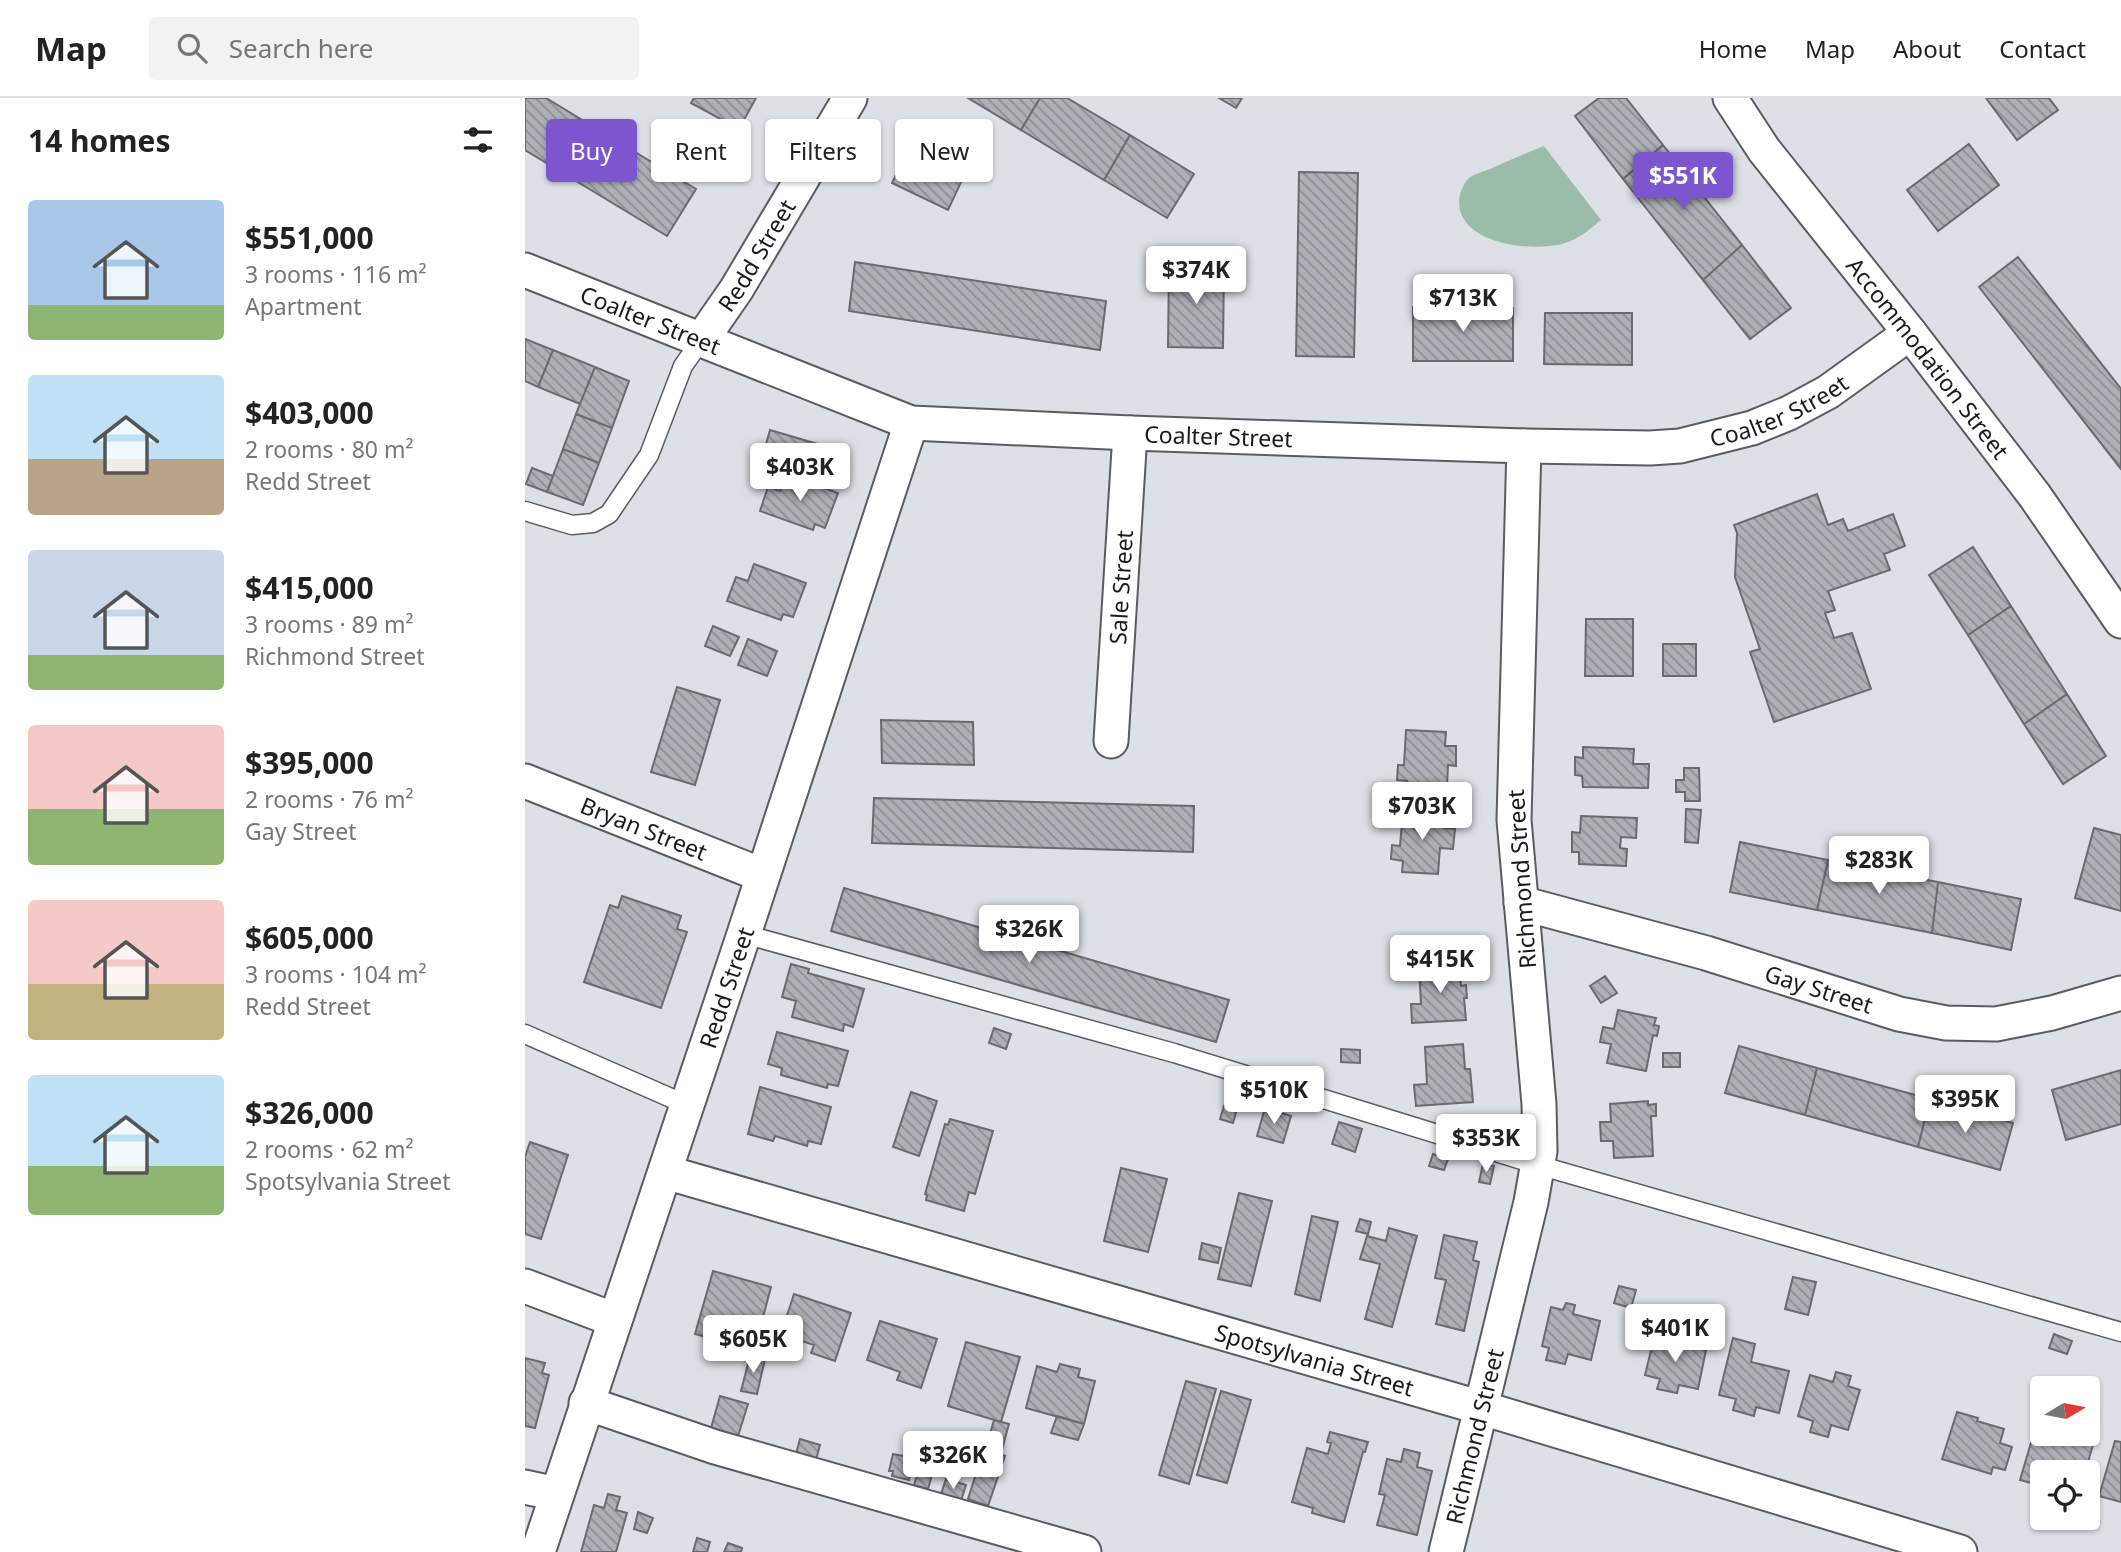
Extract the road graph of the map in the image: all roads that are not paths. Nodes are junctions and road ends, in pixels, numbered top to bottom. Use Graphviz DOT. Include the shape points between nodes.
graph roads {
  1 [pos="850,98"];
  2 [pos="1730,98"];
  3 [pos="525,270"];
  4 [pos="1910,333"];
  5 [pos="702,339"];
  6 [pos="911,423"];
  7 [pos="1130,433"];
  8 [pos="1524,446"];
  9 [pos="525,511"];
  10 [pos="2121,621"];
  11 [pos="1111,741"];
  12 [pos="525,781"];
  13 [pos="762,876"];
  14 [pos="1521,903"];
  15 [pos="744,934"];
  16 [pos="2121,993"];
  17 [pos="525,1034"];
  18 [pos="687,1105"];
  19 [pos="1538,1165"];
  20 [pos="665,1171"];
  21 [pos="525,1286"];
  22 [pos="615,1320"];
  23 [pos="2121,1332"];
  24 [pos="586,1403"];
  25 [pos="1482,1408"];
  26 [pos="541,1490"];
  27 [pos="538,1552"];
  28 [pos="1084,1552"];
  29 [pos="1446,1552"];
  30 [pos="1960,1552"];
  1 -- 5 [label="street, Redd Street"];
  2 -- 4 [label="street, Accommodation Street" via="1764,150"];
  3 -- 5 [label="street, Coalter Street"];
  4 -- 8 [label="street, Coalter Street" via="1828,392 1752,428 1680,446"];
  4 -- 10 [label="street, Accommodation Street" via="2035,496"];
  5 -- 6 [label="street, Coalter Street"];
  5 -- 9 [label="lane" via="683,366 649,455 609,514 593,523 572,525"];
  6 -- 7 [label="street, Coalter Street"];
  6 -- 13 [label="street, Redd Street"];
  7 -- 8 [label="street, Coalter Street"];
  7 -- 11 [label="street, Sale Street"];
  8 -- 14 [label="street, Richmond Street" via="1514,806"];
  12 -- 13 [label="street, Bryan Street"];
  13 -- 15 [label="street, Redd Street"];
  14 -- 16 [label="street, Gay Street" via="1706,953 1899,1014 1945,1023 1996,1024"];
  14 -- 19 [label="street, Richmond Street" via="1539,1104"];
  15 -- 18 [label="street, Redd Street"];
  15 -- 19 [label="lane" via="1174,1053"];
  17 -- 18 [label="lane"];
  18 -- 20 [label="street, Redd Street"];
  19 -- 23 [label="lane"];
  19 -- 25 [label="street, Richmond Street"];
  20 -- 22 [label="street, Redd Street"];
  20 -- 25 [label="street, Spotsylvania Street"];
  21 -- 22 [label="street"];
  22 -- 24 [label="street, Redd Street"];
  24 -- 26 [label="street, Redd Street"];
  24 -- 28 [label="street" via="716,1447"];
  25 -- 29 [label="street, Richmond Street"];
  25 -- 30 [label="street, Spotsylvania Street"];
  26 -- 27 [label="street, Redd Street"];
}
